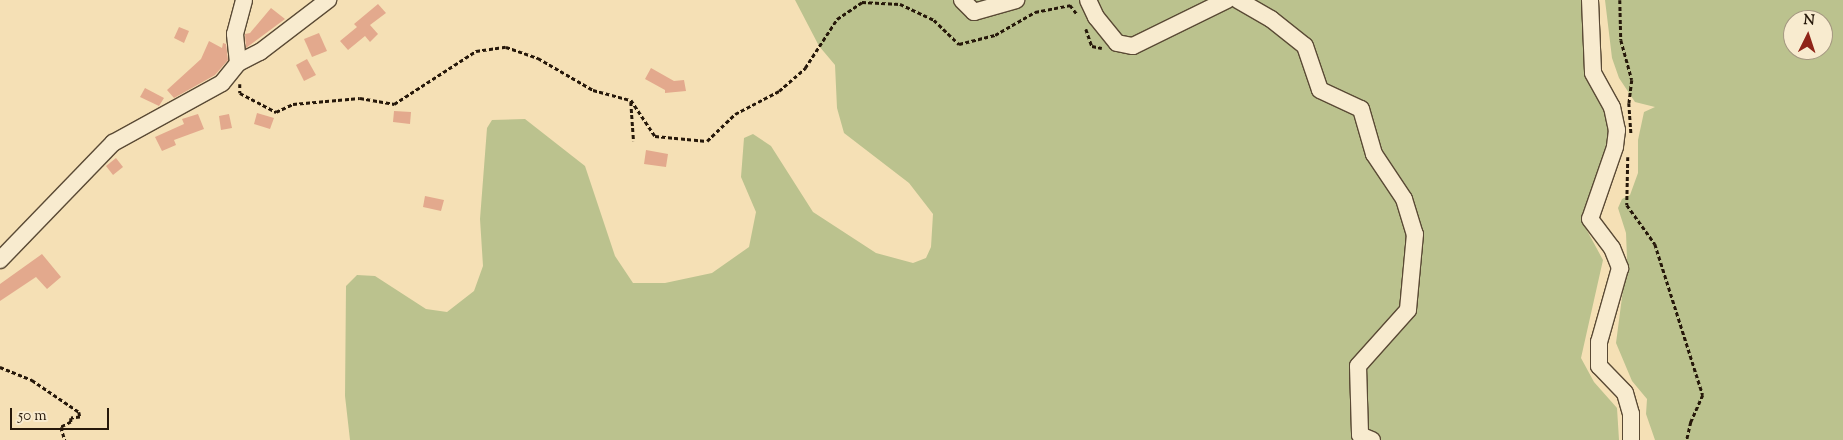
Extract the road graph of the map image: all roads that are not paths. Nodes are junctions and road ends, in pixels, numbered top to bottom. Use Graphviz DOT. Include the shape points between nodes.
graph roads {
  1 [pos="244,0"];
  2 [pos="328,0"];
  3 [pos="962,0"];
  4 [pos="1016,0"];
  5 [pos="1088,0"];
  6 [pos="1227,0"];
  7 [pos="1238,0"];
  8 [pos="1590,0"];
  9 [pos="238,63"];
  10 [pos="0,260"];
  11 [pos="1372,440"];
  12 [pos="1631,440"];
  1 -- 9 [label="street" via="235,34"];
  2 -- 9 [label="street" via="267,47"];
  3 -- 4 [label="street" via="974,12"];
  5 -- 6 [label="street" via="1096,18 1117,43 1133,46"];
  7 -- 11 [label="street" via="1271,19 1305,46 1320,90 1362,108 1374,154 1404,199 1415,234 1408,310 1358,366 1360,435"];
  8 -- 12 [label="street" via="1593,73 1612,107 1617,130 1615,147 1590,219 1612,248 1620,268 1599,342 1600,366 1625,393 1631,414"];
  9 -- 10 [label="street" via="222,83 113,143"];
}
